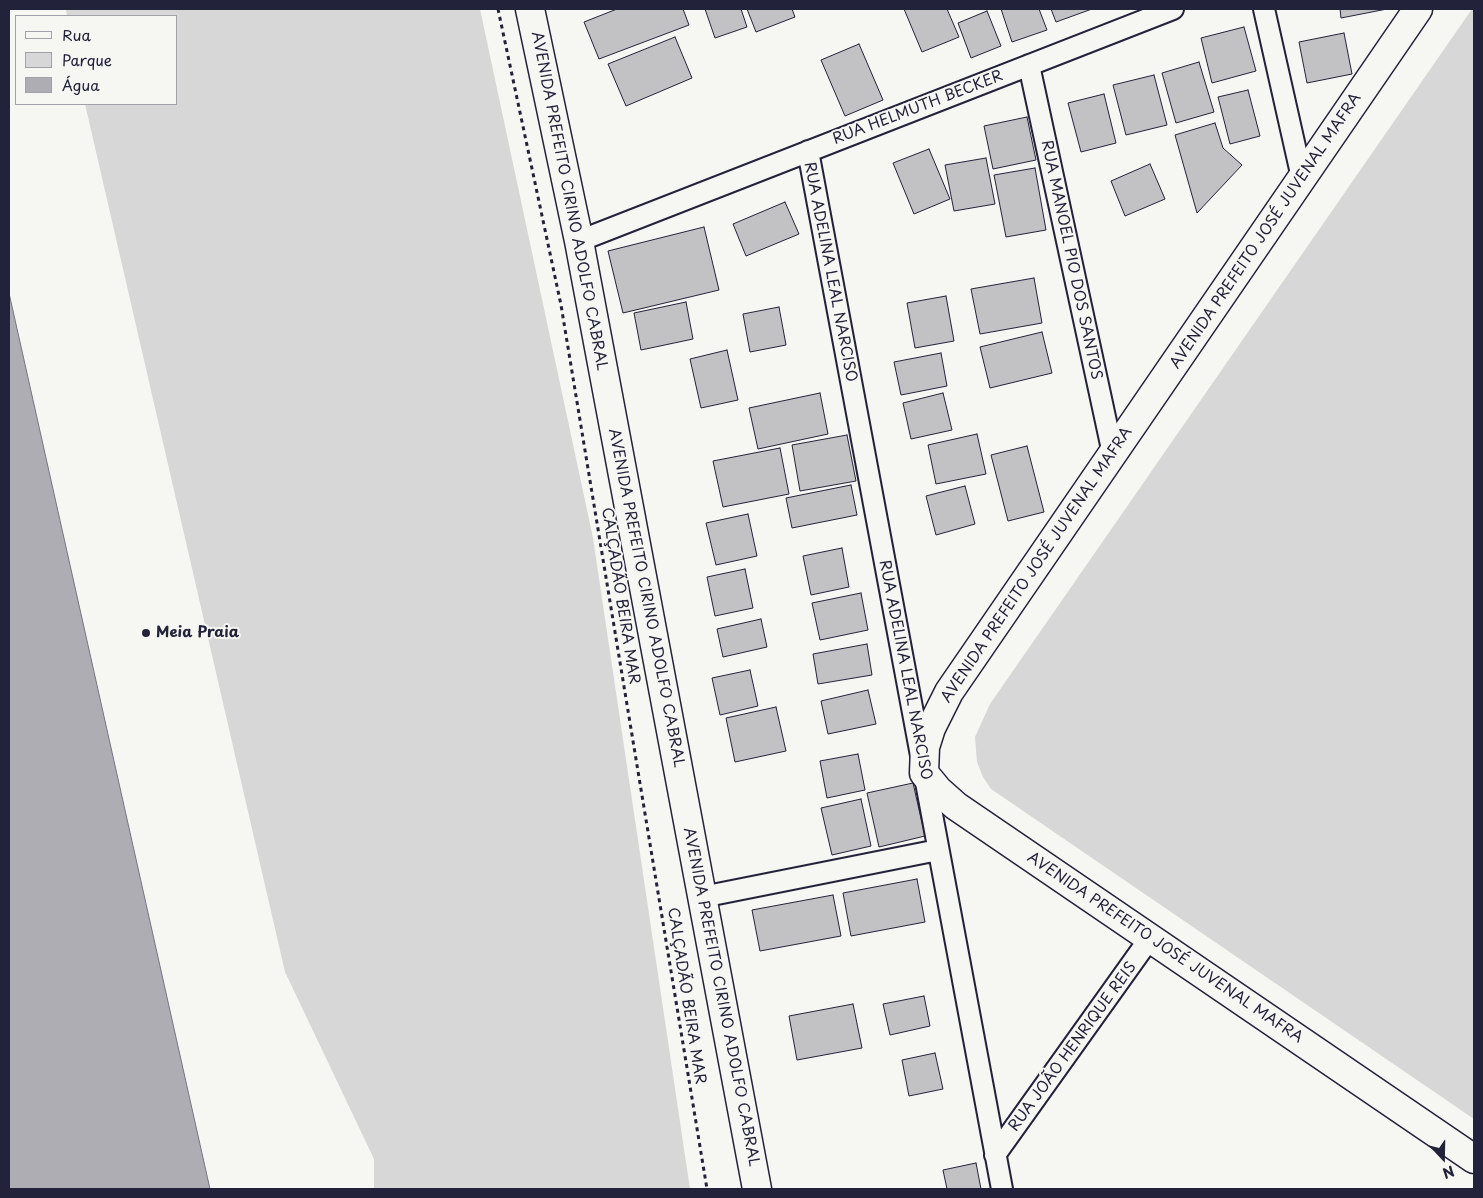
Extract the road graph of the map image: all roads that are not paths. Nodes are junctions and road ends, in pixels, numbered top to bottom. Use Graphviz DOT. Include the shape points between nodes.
graph roads {
  1 [pos="531,9"];
  2 [pos="1172,9"];
  3 [pos="1264,9"];
  4 [pos="1418,9"];
  5 [pos="1029,65"];
  6 [pos="808,151"];
  7 [pos="1302,178"];
  8 [pos="579,241"];
  9 [pos="1113,454"];
  10 [pos="924,773"];
  11 [pos="938,850"];
  12 [pos="702,897"];
  13 [pos="1150,938"];
  14 [pos="995,1155"];
  15 [pos="1474,1159"];
  16 [pos="757,1189"];
  17 [pos="1002,1189"];
  1 -- 8 [label="main road, AVENIDA PREFEITO CIRINO ADOLFO CABRAL"];
  2 -- 5 [label="street, RUA HELMUTH BECKER"];
  3 -- 7 [label="street"];
  4 -- 7 [label="main road, AVENIDA PREFEITO JOSÉ JUVENAL MAFRA"];
  5 -- 6 [label="street, RUA HELMUTH BECKER"];
  5 -- 9 [label="street, RUA MANOEL PIO DOS SANTOS"];
  6 -- 8 [label="street, RUA HELMUTH BECKER"];
  6 -- 10 [label="street, RUA ADELINA LEAL NARCISO"];
  7 -- 9 [label="main road, AVENIDA PREFEITO JOSÉ JUVENAL MAFRA"];
  8 -- 12 [label="main road, AVENIDA PREFEITO CIRINO ADOLFO CABRAL"];
  9 -- 10 [label="main road, AVENIDA PREFEITO JOSÉ JUVENAL MAFRA" via="949,692 928,737"];
  10 -- 11 [label="street, RUA ADELINA LEAL NARCISO"];
  10 -- 13 [label="main road, AVENIDA PREFEITO JOSÉ JUVENAL MAFRA" via="956,806"];
  11 -- 12 [label="street"];
  11 -- 14 [label="street, RUA ADELINA LEAL NARCISO"];
  12 -- 16 [label="main road, AVENIDA PREFEITO CIRINO ADOLFO CABRAL"];
  13 -- 14 [label="street, RUA JOÃO HENRIQUE REIS"];
  13 -- 15 [label="main road, AVENIDA PREFEITO JOSÉ JUVENAL MAFRA"];
  14 -- 17 [label="street, RUA ADELINA LEAL NARCISO"];
}
